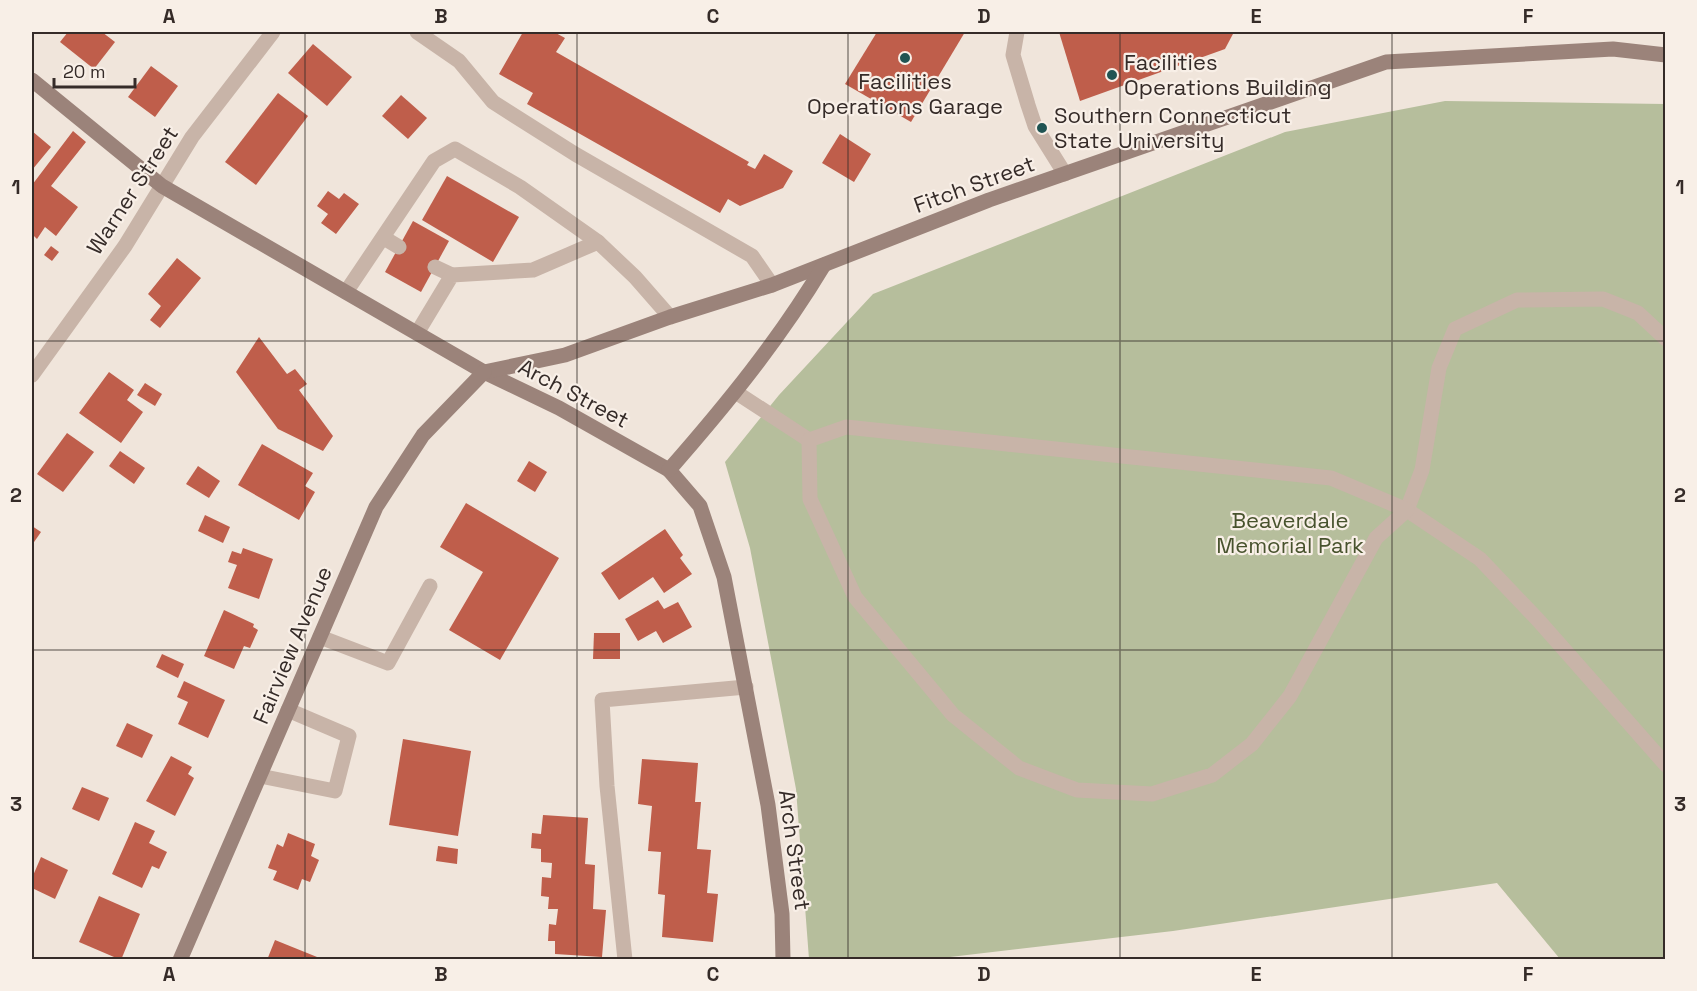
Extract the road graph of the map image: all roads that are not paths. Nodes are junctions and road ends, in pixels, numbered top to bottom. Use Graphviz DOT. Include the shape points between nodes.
graph roads {
  1 [pos="273,32"];
  2 [pos="417,32"];
  3 [pos="1017,32"];
  4 [pos="1665,55"];
  5 [pos="32,80"];
  6 [pos="1065,174"];
  7 [pos="162,186"];
  8 [pos="384,238"];
  9 [pos="598,242"];
  10 [pos="399,247"];
  11 [pos="824,265"];
  12 [pos="435,267"];
  13 [pos="452,275"];
  14 [pos="771,285"];
  15 [pos="346,292"];
  16 [pos="670,317"];
  17 [pos="417,333"];
  18 [pos="1665,339"];
  19 [pos="484,372"];
  20 [pos="32,375"];
  21 [pos="737,393"];
  22 [pos="809,440"];
  23 [pos="669,470"];
  24 [pos="1407,510"];
  25 [pos="429,586"];
  26 [pos="320,637"];
  27 [pos="746,687"];
  28 [pos="288,710"];
  29 [pos="1665,765"];
  30 [pos="260,776"];
  31 [pos="180,960"];
  32 [pos="625,960"];
  33 [pos="783,960"];
  1 -- 7 [label="street, Warner Street" via="192,137"];
  2 -- 14 [label="street" via="459,61 493,102 752,256"];
  3 -- 6 [label="street" via="1013,55 1035,126"];
  4 -- 6 [label="main road, Fitch Street" via="1613,49 1386,62"];
  5 -- 7 [label="main road, Arch Street"];
  6 -- 11 [label="main road, Fitch Street"];
  7 -- 15 [label="main road, Arch Street"];
  7 -- 20 [label="street, Warner Street" via="125,246"];
  8 -- 9 [label="street" via="434,161 455,149 520,187"];
  8 -- 10 [label="street"];
  8 -- 15 [label="street"];
  9 -- 13 [label="street" via="533,270"];
  9 -- 16 [label="street"];
  11 -- 14 [label="main road, Fitch Street"];
  11 -- 21 [label="main road" via="793,317"];
  12 -- 13 [label="street"];
  13 -- 17 [label="street"];
  14 -- 16 [label="main road, Fitch Street"];
  15 -- 17 [label="main road, Arch Street"];
  16 -- 19 [label="main road, Fitch Street" via="566,355"];
  17 -- 19 [label="main road, Arch Street"];
  18 -- 24 [label="street" via="1638,313 1604,299 1517,300 1455,329 1439,368 1422,470"];
  19 -- 23 [label="main road, Arch Street" via="559,408"];
  19 -- 26 [label="main road, Fairview Avenue" via="423,435 376,507"];
  21 -- 22 [label="street"];
  21 -- 23 [label="main road"];
  22 -- 24 [label="street" via="846,427 1331,478"];
  22 -- 24 [label="street" via="810,498 855,597 953,715 1019,768 1077,790 1152,794 1212,775 1252,744 1290,696 1376,538"];
  23 -- 27 [label="main road, Arch Street" via="700,506 724,577"];
  24 -- 29 [label="street" via="1480,559"];
  25 -- 26 [label="street" via="388,663"];
  26 -- 28 [label="main road, Fairview Avenue"];
  27 -- 32 [label="street" via="602,700"];
  27 -- 33 [label="main road, Arch Street" via="770,816 782,914"];
  28 -- 30 [label="main road, Fairview Avenue"];
  28 -- 30 [label="street" via="349,736 334,791"];
  30 -- 31 [label="main road, Fairview Avenue"];
}
